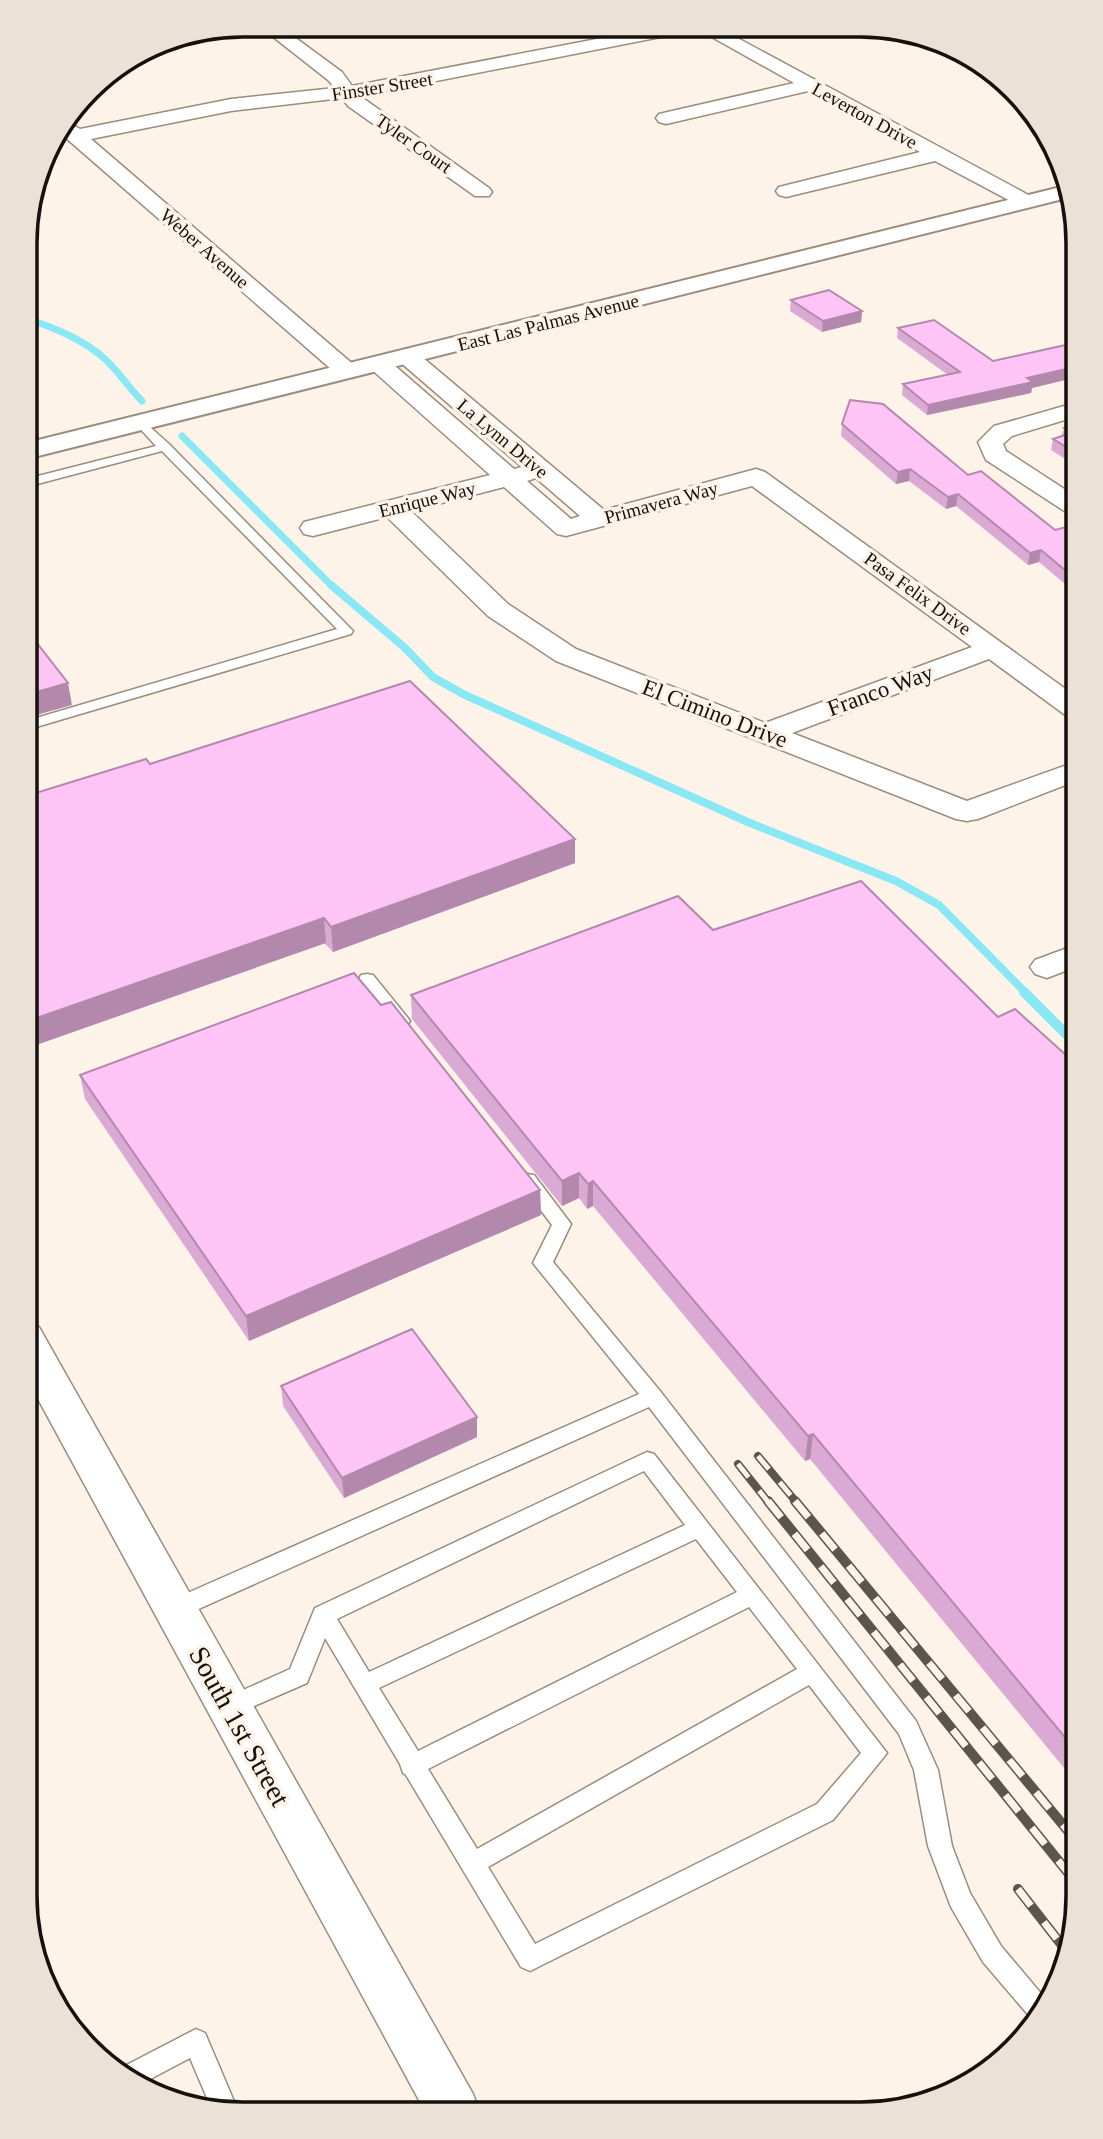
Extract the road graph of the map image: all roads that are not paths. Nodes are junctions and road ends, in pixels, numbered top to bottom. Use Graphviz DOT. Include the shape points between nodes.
graph roads {
  1 [pos="283,37"];
  2 [pos="636,37"];
  3 [pos="722,37"];
  4 [pos="811,85"];
  5 [pos="348,92"];
  6 [pos="666,118"];
  7 [pos="69,131"];
  8 [pos="68,134"];
  9 [pos="938,154"];
  10 [pos="786,191"];
  11 [pos="482,192"];
  12 [pos="1060,194"];
  13 [pos="1027,202"];
  14 [pos="408,357"];
  15 [pos="379,364"];
  16 [pos="347,371"];
  17 [pos="1066,413"];
  18 [pos="141,423"];
  19 [pos="165,447"];
  20 [pos="37,448"];
  21 [pos="540,470"];
  22 [pos="756,477"];
  23 [pos="509,478"];
  24 [pos="37,480"];
  25 [pos="1066,501"];
  26 [pos="392,507"];
  27 [pos="599,519"];
  28 [pos="313,528"];
  29 [pos="566,528"];
  30 [pos="995,648"];
  31 [pos="1066,702"];
  32 [pos="37,723"];
  33 [pos="765,733"];
  34 [pos="1066,775"];
  35 [pos="1066,959"];
  36 [pos="1047,967"];
  37 [pos="367,979"];
  38 [pos="409,1032"];
  39 [pos="520,1170"];
  40 [pos="37,1360"];
  41 [pos="653,1397"];
  42 [pos="699,1528"];
  43 [pos="752,1595"];
  44 [pos="175,1609"];
  45 [pos="323,1615"];
  46 [pos="812,1672"];
  47 [pos="363,1685"];
  48 [pos="229,1707"];
  49 [pos="411,1766"];
  50 [pos="472,1864"];
  51 [pos="1035,2005"];
  52 [pos="136,2072"];
  53 [pos="221,2100"];
  54 [pos="448,2102"];
  1 -- 5 [label="street, Tyler Court" via="335,75"];
  2 -- 5 [label="street, Finster Street"];
  3 -- 4 [label="street, Leverton Drive"];
  4 -- 6 [label="street"];
  4 -- 9 [label="street, Leverton Drive"];
  5 -- 7 [label="street, Finster Street" via="231,105"];
  5 -- 11 [label="street, Tyler Court" via="355,102"];
  8 -- 16 [label="street, Weber Avenue"];
  9 -- 10 [label="street"];
  9 -- 13 [label="street, Leverton Drive"];
  12 -- 13 [label="main road, East Las Palmas Avenue"];
  13 -- 14 [label="main road, East Las Palmas Avenue"];
  14 -- 15 [label="main road, East Las Palmas Avenue"];
  14 -- 21 [label="street, La Lynn Drive"];
  15 -- 16 [label="main road, East Las Palmas Avenue"];
  15 -- 23 [label="street, La Lynn Drive"];
  16 -- 18 [label="main road, East Las Palmas Avenue"];
  17 -- 25 [label="street" via="1003,431 990,442 995,455"];
  18 -- 19 [label="lane"];
  18 -- 20 [label="main road, East Las Palmas Avenue"];
  19 -- 24 [label="lane"];
  19 -- 32 [label="lane" via="346,631"];
  21 -- 23 [label="street, Enrique Way"];
  21 -- 27 [label="street, La Lynn Drive"];
  22 -- 27 [label="street, Primavera Way"];
  22 -- 30 [label="street, Pasa Felix Drive"];
  23 -- 26 [label="street, Enrique Way"];
  23 -- 29 [label="street, La Lynn Drive"];
  26 -- 28 [label="street, Enrique Way"];
  26 -- 33 [label="street, El Cimino Drive" via="498,610 566,655"];
  27 -- 29 [label="street, Primavera Way"];
  30 -- 31 [label="street, Pasa Felix Drive"];
  30 -- 33 [label="street, Franco Way"];
  33 -- 34 [label="street, El Cimino Drive" via="967,812"];
  35 -- 36 [label="street"];
  37 -- 38 [label="lane"];
  39 -- 41 [label="lane" via="562,1224 543,1263"];
  40 -- 44 [label="street, South 1st Street"];
  41 -- 44 [label="lane"];
  41 -- 51 [label="lane" via="908,1728 926,1770 940,1846 960,1899 992,1954"];
  42 -- 43 [label="lane"];
  42 -- 45 [label="lane" via="647,1460"];
  42 -- 47 [label="lane"];
  43 -- 46 [label="lane"];
  43 -- 49 [label="lane"];
  44 -- 48 [label="street, South 1st Street"];
  45 -- 47 [label="lane"];
  45 -- 48 [label="lane" via="299,1676"];
  46 -- 50 [label="lane"];
  46 -- 50 [label="lane" via="875,1752 825,1812 530,1959"];
  47 -- 49 [label="lane"];
  48 -- 54 [label="street, South 1st Street"];
  49 -- 50 [label="lane"];
  52 -- 53 [label="lane" via="196,2042"];
}
